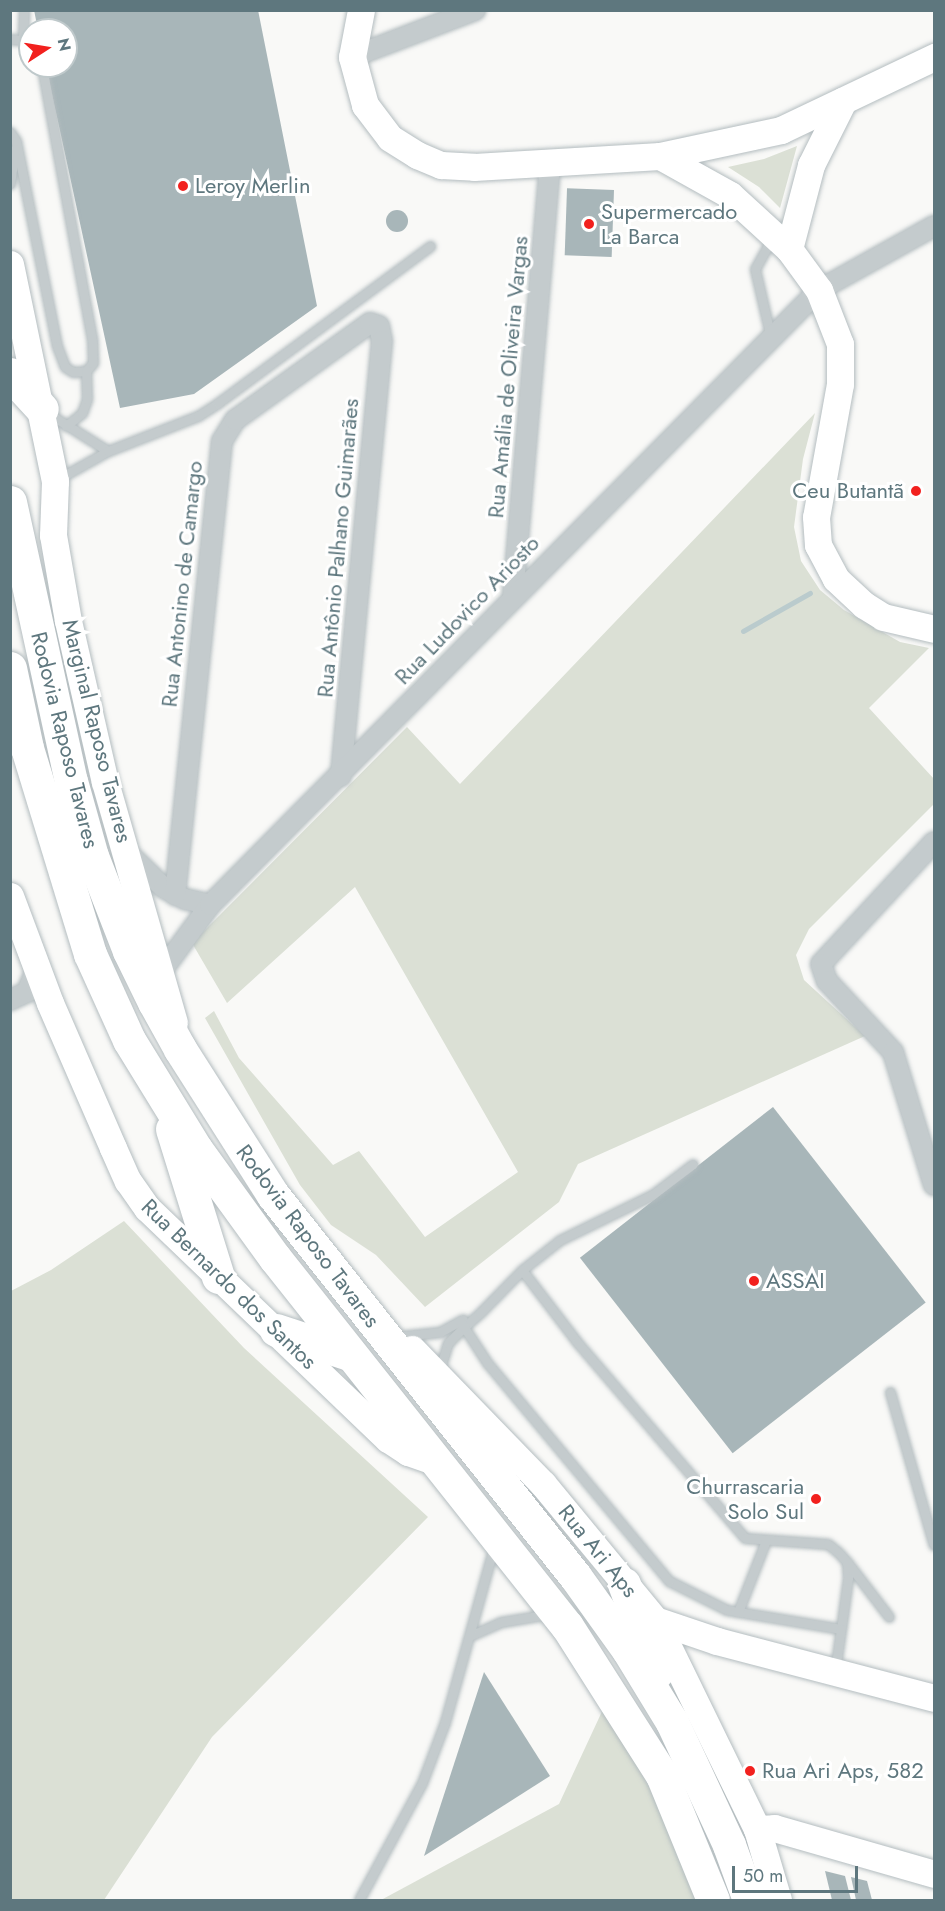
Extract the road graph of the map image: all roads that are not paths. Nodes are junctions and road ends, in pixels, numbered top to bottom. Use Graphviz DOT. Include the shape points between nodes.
graph roads {
  1 [pos="361,10"];
  2 [pos="476,10"];
  3 [pos="352,57"];
  4 [pos="934,57"];
  5 [pos="44,78"];
  6 [pos="843,101"];
  7 [pos="807,118"];
  8 [pos="10,132"];
  9 [pos="16,141"];
  10 [pos="820,147"];
  11 [pos="660,156"];
  12 [pos="550,162"];
  13 [pos="10,184"];
  14 [pos="934,226"];
  15 [pos="782,242"];
  16 [pos="430,246"];
  17 [pos="10,264"];
  18 [pos="819,290"];
  19 [pos="379,326"];
  20 [pos="771,339"];
  21 [pos="86,371"];
  22 [pos="10,374"];
  23 [pos="54,417"];
  24 [pos="108,451"];
  25 [pos="55,481"];
  26 [pos="10,502"];
  27 [pos="513,596"];
  28 [pos="934,629"];
  29 [pos="10,668"];
  30 [pos="341,776"];
  31 [pos="934,842"];
  32 [pos="128,853"];
  33 [pos="10,896"];
  34 [pos="176,896"];
  35 [pos="210,905"];
  36 [pos="160,972"];
  37 [pos="29,998"];
  38 [pos="180,1049"];
  39 [pos="163,1099"];
  40 [pos="927,1133"];
  41 [pos="693,1164"];
  42 [pos="934,1185"];
  43 [pos="326,1262"];
  44 [pos="522,1270"];
  45 [pos="218,1277"];
  46 [pos="462,1324"];
  47 [pos="276,1330"];
  48 [pos="400,1336"];
  49 [pos="349,1354"];
  50 [pos="438,1377"];
  51 [pos="890,1392"];
  52 [pos="434,1461"];
  53 [pos="496,1538"];
  54 [pos="766,1540"];
  55 [pos="934,1545"];
  56 [pos="847,1562"];
  57 [pos="624,1584"];
  58 [pos="738,1612"];
  59 [pos="556,1613"];
  60 [pos="889,1617"];
  61 [pos="655,1620"];
  62 [pos="841,1629"];
  63 [pos="472,1635"];
  64 [pos="717,1641"];
  65 [pos="835,1673"];
  66 [pos="686,1679"];
  67 [pos="934,1698"];
  68 [pos="672,1722"];
  69 [pos="757,1829"];
  70 [pos="934,1875"];
  71 [pos="359,1900"];
  72 [pos="713,1900"];
  73 [pos="749,1900"];
  74 [pos="778,1900"];
  1 -- 3 [label="street"];
  2 -- 3 [label="street"];
  3 -- 12 [label="street" via="365,105 390,138 417,156 441,165 474,167"];
  4 -- 6 [label="street"];
  5 -- 21 [label="lane" via="93,345 93,363"];
  6 -- 7 [label="street"];
  6 -- 10 [label="street"];
  7 -- 10 [label="street"];
  7 -- 11 [label="street" via="758,136"];
  8 -- 9 [label="lane"];
  9 -- 13 [label="lane"];
  9 -- 21 [label="lane" via="60,357 73,372"];
  10 -- 15 [label="street"];
  11 -- 12 [label="street"];
  11 -- 15 [label="street" via="730,195"];
  12 -- 27 [label="street, Rua Amália de Oliveira Vargas"];
  14 -- 18 [label="street, Rua Ludovico Ariosto"];
  15 -- 18 [label="street"];
  15 -- 20 [label="lane" via="755,269"];
  16 -- 24 [label="lane" via="218,404 198,416"];
  17 -- 23 [label="street, Marginal Raposo Tavares"];
  18 -- 20 [label="street, Rua Ludovico Ariosto"];
  18 -- 28 [label="street" via="835,324 841,364 816,517 818,545 836,579 864,605 893,620"];
  19 -- 30 [label="street, Rua Antônio Palhano Guimarães" via="382,341"];
  19 -- 34 [label="street, Rua Antonino de Camargo" via="365,324 235,420 222,441"];
  20 -- 27 [label="street, Rua Ludovico Ariosto"];
  21 -- 23 [label="lane" via="87,399 82,413"];
  22 -- 23 [label="highway"];
  23 -- 24 [label="lane"];
  23 -- 25 [label="street, Marginal Raposo Tavares"];
  24 -- 25 [label="lane"];
  25 -- 32 [label="street, Marginal Raposo Tavares" via="53,535 68,621 105,782"];
  26 -- 38 [label="highway, Rodovia Raposo Tavares" via="70,781 92,856 129,951"];
  27 -- 30 [label="street, Rua Ludovico Ariosto"];
  29 -- 39 [label="highway, Rodovia Raposo Tavares" via="27,748 90,954 129,1040"];
  30 -- 35 [label="street, Rua Ludovico Ariosto"];
  31 -- 40 [label="street" via="821,964 827,981 892,1052"];
  32 -- 34 [label="street"];
  32 -- 36 [label="street, Marginal Raposo Tavares"];
  33 -- 37 [label="street, Rua Bernardo dos Santos" via="37,967"];
  34 -- 35 [label="street"];
  35 -- 36 [label="street, Rua Ludovico Ariosto"];
  36 -- 38 [label="street, Marginal Raposo Tavares"];
  37 -- 45 [label="street, Rua Bernardo dos Santos" via="128,1181 147,1208"];
  38 -- 43 [label="highway, Rodovia Raposo Tavares" via="273,1195"];
  39 -- 45 [label="highway"];
  39 -- 49 [label="highway, Rodovia Raposo Tavares" via="231,1199"];
  40 -- 42 [label="street"];
  41 -- 44 [label="lane" via="652,1195 560,1240"];
  43 -- 48 [label="street, Rua Ari Aps"];
  43 -- 68 [label="highway, Rodovia Raposo Tavares" via="575,1576 628,1650"];
  44 -- 46 [label="lane"];
  44 -- 54 [label="lane" via="577,1342 745,1538"];
  45 -- 47 [label="street, Rua Bernardo dos Santos"];
  46 -- 48 [label="lane" via="440,1332"];
  46 -- 50 [label="lane" via="446,1346"];
  46 -- 58 [label="lane" via="494,1371 669,1581 689,1594"];
  47 -- 49 [label="highway"];
  47 -- 52 [label="street, Rua Bernardo dos Santos" via="388,1439 408,1452"];
  48 -- 50 [label="street, Rua Ari Aps"];
  49 -- 52 [label="highway, Rodovia Raposo Tavares"];
  50 -- 57 [label="street, Rua Ari Aps" via="543,1484"];
  51 -- 55 [label="lane"];
  52 -- 53 [label="highway, Rodovia Raposo Tavares"];
  53 -- 59 [label="highway, Rodovia Raposo Tavares"];
  53 -- 63 [label="lane"];
  54 -- 56 [label="lane" via="828,1544"];
  54 -- 58 [label="lane"];
  56 -- 60 [label="lane"];
  56 -- 62 [label="lane"];
  57 -- 61 [label="street, Rua Ari Aps"];
  57 -- 68 [label="highway"];
  58 -- 62 [label="lane"];
  59 -- 63 [label="lane" via="501,1622"];
  59 -- 72 [label="highway, Rodovia Raposo Tavares" via="662,1775"];
  61 -- 64 [label="street"];
  61 -- 66 [label="street, Rua Ari Aps"];
  62 -- 65 [label="lane"];
  63 -- 71 [label="lane" via="422,1783"];
  64 -- 65 [label="street"];
  64 -- 66 [label="street"];
  65 -- 67 [label="street"];
  66 -- 69 [label="street, Rua Ari Aps"];
  68 -- 73 [label="highway, Rodovia Raposo Tavares" via="729,1845"];
  69 -- 70 [label="street" via="774,1828"];
  69 -- 74 [label="street, Rua Ari Aps"];
}
